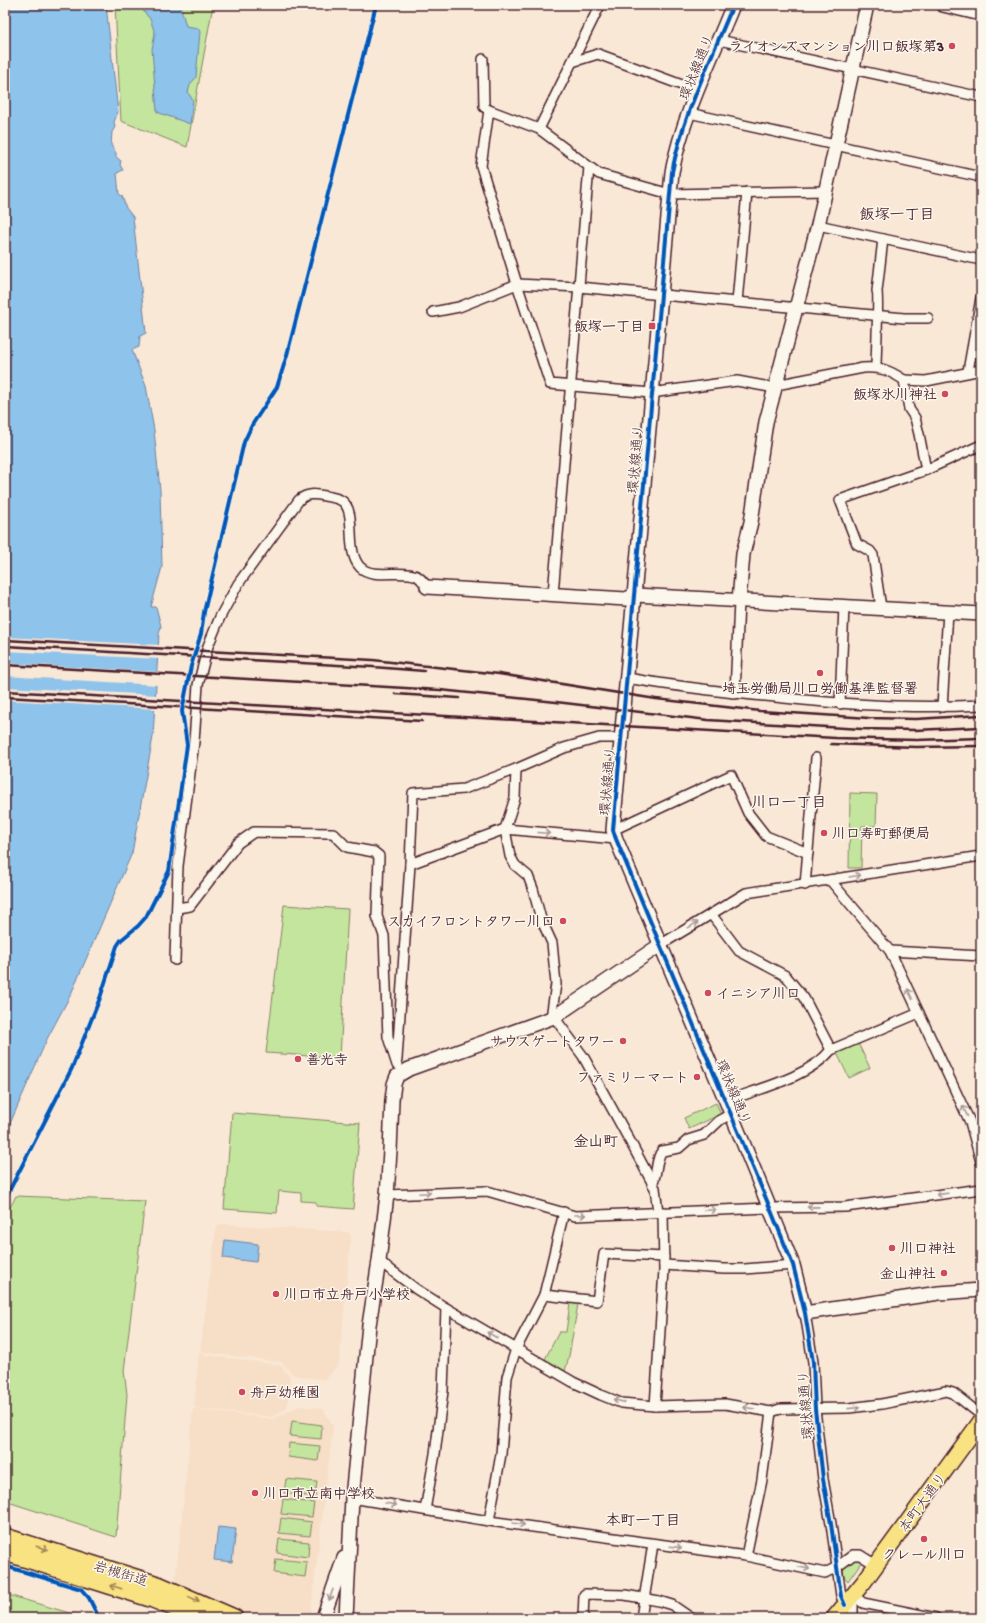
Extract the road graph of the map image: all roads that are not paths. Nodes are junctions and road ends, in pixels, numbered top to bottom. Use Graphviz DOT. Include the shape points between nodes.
graph roads {
  1 [pos="600,5"];
  2 [pos="733,5"];
  3 [pos="866,5"];
  4 [pos="942,5"];
  5 [pos="981,14"];
  6 [pos="719,40"];
  7 [pos="483,59"];
  8 [pos="572,62"];
  9 [pos="852,68"];
  10 [pos="698,91"];
  11 [pos="981,96"];
  12 [pos="488,110"];
  13 [pos="689,113"];
  14 [pos="539,129"];
  15 [pos="836,145"];
  16 [pos="589,167"];
  17 [pos="981,177"];
  18 [pos="826,191"];
  19 [pos="747,192"];
  20 [pos="670,194"];
  21 [pos="818,225"];
  22 [pos="883,239"];
  23 [pos="981,260"];
  24 [pos="517,284"];
  25 [pos="579,287"];
  26 [pos="660,296"];
  27 [pos="981,298"];
  28 [pos="737,302"];
  29 [pos="796,307"];
  30 [pos="433,312"];
  31 [pos="876,314"];
  32 [pos="928,318"];
  33 [pos="876,367"];
  34 [pos="981,370"];
  35 [pos="968,371"];
  36 [pos="904,380"];
  37 [pos="775,386"];
  38 [pos="570,387"];
  39 [pos="651,393"];
  40 [pos="981,445"];
  41 [pos="926,470"];
  42 [pos="427,587"];
  43 [pos="552,594"];
  44 [pos="635,595"];
  45 [pos="739,600"];
  46 [pos="844,606"];
  47 [pos="881,608"];
  48 [pos="948,612"];
  49 [pos="981,614"];
  50 [pos="627,678"];
  51 [pos="734,694"];
  52 [pos="840,704"];
  53 [pos="981,705"];
  54 [pos="942,707"];
  55 [pos="622,738"];
  56 [pos="816,758"];
  57 [pos="516,769"];
  58 [pos="505,830"];
  59 [pos="615,834"];
  60 [pos="808,853"];
  61 [pos="981,856"];
  62 [pos="410,864"];
  63 [pos="830,880"];
  64 [pos="805,884"];
  65 [pos="176,908"];
  66 [pos="711,914"];
  67 [pos="660,945"];
  68 [pos="890,951"];
  69 [pos="981,956"];
  70 [pos="175,960"];
  71 [pos="919,1013"];
  72 [pos="554,1016"];
  73 [pos="831,1050"];
  74 [pos="397,1070"];
  75 [pos="726,1101"];
  76 [pos="732,1114"];
  77 [pos="981,1162"];
  78 [pos="652,1184"];
  79 [pos="981,1189"];
  80 [pos="386,1195"];
  81 [pos="770,1208"];
  82 [pos="564,1212"];
  83 [pos="660,1212"];
  84 [pos="379,1261"];
  85 [pos="664,1261"];
  86 [pos="793,1265"];
  87 [pos="981,1290"];
  88 [pos="544,1295"];
  89 [pos="446,1308"];
  90 [pos="805,1313"];
  91 [pos="516,1349"];
  92 [pos="655,1406"];
  93 [pos="815,1409"];
  94 [pos="771,1412"];
  95 [pos="981,1415"];
  96 [pos="981,1421"];
  97 [pos="352,1498"];
  98 [pos="425,1510"];
  99 [pos="489,1521"];
  100 [pos="5,1537"];
  101 [pos="653,1544"];
  102 [pos="349,1545"];
  103 [pos="5,1552"];
  104 [pos="746,1556"];
  105 [pos="876,1565"];
  106 [pos="837,1567"];
  107 [pos="155,1592"];
  108 [pos="644,1599"];
  109 [pos="850,1606"];
  110 [pos="201,1618"];
  111 [pos="234,1618"];
  112 [pos="323,1618"];
  113 [pos="346,1618"];
  114 [pos="583,1618"];
  115 [pos="641,1618"];
  116 [pos="691,1618"];
  117 [pos="834,1618"];
  118 [pos="853,1618"];
  119 [pos="936,1618"];
  1 -- 8 [label="street"];
  2 -- 6 [label="street, 環状線通り"];
  3 -- 9 [label="street"];
  4 -- 5 [label="street"];
  6 -- 9 [label="street"];
  6 -- 10 [label="street, 環状線通り"];
  7 -- 12 [label="street" via="484,107"];
  8 -- 10 [label="street" via="598,54"];
  8 -- 14 [label="street"];
  9 -- 11 [label="street"];
  9 -- 15 [label="street"];
  10 -- 13 [label="street, 環状線通り"];
  12 -- 14 [label="street"];
  12 -- 24 [label="street" via="481,166"];
  13 -- 15 [label="street"];
  13 -- 20 [label="street, 環状線通り" via="675,154"];
  14 -- 16 [label="street"];
  15 -- 17 [label="street"];
  15 -- 18 [label="street"];
  16 -- 20 [label="street" via="599,174"];
  16 -- 25 [label="street"];
  18 -- 19 [label="street"];
  18 -- 21 [label="street"];
  19 -- 20 [label="street"];
  19 -- 28 [label="street"];
  20 -- 26 [label="street, 環状線通り"];
  21 -- 22 [label="street"];
  21 -- 29 [label="street"];
  22 -- 23 [label="street"];
  22 -- 31 [label="street"];
  24 -- 25 [label="street"];
  24 -- 30 [label="street" via="459,307"];
  24 -- 38 [label="street" via="550,384"];
  25 -- 26 [label="street"];
  25 -- 38 [label="street"];
  26 -- 28 [label="street"];
  26 -- 39 [label="street, 環状線通り"];
  27 -- 35 [label="street"];
  28 -- 29 [label="street"];
  29 -- 31 [label="street"];
  29 -- 37 [label="street"];
  31 -- 32 [label="street"];
  31 -- 33 [label="street"];
  33 -- 36 [label="street" via="889,370"];
  33 -- 37 [label="street"];
  34 -- 35 [label="street"];
  35 -- 36 [label="street" via="926,380"];
  36 -- 41 [label="street" via="909,409 915,418"];
  37 -- 39 [label="street" via="737,381"];
  37 -- 45 [label="street" via="766,422 751,522 743,554"];
  38 -- 39 [label="street"];
  38 -- 43 [label="street"];
  39 -- 44 [label="street, 環状線通り"];
  40 -- 41 [label="street"];
  41 -- 47 [label="street" via="840,500 857,544 873,555"];
  42 -- 43 [label="street"];
  42 -- 65 [label="street" via="415,575 374,573 360,567 352,549 350,513 342,501 315,495 304,496 299,500 238,584 208,646 198,685 194,742 178,866"];
  43 -- 44 [label="street" via="626,599"];
  44 -- 45 [label="street"];
  44 -- 50 [label="street, 環状線通り"];
  45 -- 46 [label="street"];
  45 -- 51 [label="street"];
  46 -- 47 [label="street"];
  46 -- 52 [label="street"];
  47 -- 48 [label="street"];
  48 -- 49 [label="street"];
  48 -- 54 [label="street"];
  50 -- 51 [label="street"];
  50 -- 55 [label="street, 環状線通り"];
  51 -- 52 [label="street"];
  52 -- 54 [label="street"];
  53 -- 54 [label="street"];
  55 -- 57 [label="street" via="599,738 564,748"];
  55 -- 59 [label="street, 環状線通り"];
  56 -- 60 [label="street"];
  57 -- 58 [label="street" via="515,798"];
  57 -- 62 [label="street" via="464,789 413,793"];
  58 -- 59 [label="street, one-way"];
  58 -- 62 [label="street"];
  58 -- 72 [label="street" via="510,856 528,876 541,919 552,943 556,984 552,1011"];
  59 -- 60 [label="street" via="731,775 748,814 766,836"];
  59 -- 67 [label="street, 環状線通り"];
  60 -- 64 [label="street"];
  63 -- 61 [label="street, one-way"];
  62 -- 74 [label="street"];
  63 -- 64 [label="street"];
  63 -- 68 [label="street"];
  64 -- 66 [label="street" via="746,893"];
  65 -- 70 [label="street"];
  65 -- 74 [label="street" via="190,906 238,843 254,832 333,833 347,847 374,852 379,856 377,916 384,936 388,1037"];
  67 -- 66 [label="street, one-way"];
  66 -- 73 [label="street" via="739,951 786,976 804,998"];
  67 -- 72 [label="street"];
  67 -- 75 [label="street, 環状線通り"];
  68 -- 69 [label="street"];
  71 -- 68 [label="street, one-way"];
  71 -- 73 [label="street"];
  77 -- 71 [label="street, one-way" via="970,1122"];
  72 -- 74 [label="street" via="409,1069"];
  72 -- 78 [label="street" via="583,1056"];
  73 -- 75 [label="street" via="802,1074"];
  74 -- 80 [label="street" via="392,1100"];
  75 -- 76 [label="street, 環状線通り"];
  76 -- 78 [label="street" via="720,1120 704,1135 688,1140 679,1148 662,1151 658,1157 656,1176"];
  76 -- 81 [label="street, 環状線通り"];
  78 -- 83 [label="street"];
  79 -- 81 [label="street, one-way" via="844,1207"];
  80 -- 82 [label="street, one-way" via="487,1191"];
  80 -- 84 [label="street"];
  83 -- 81 [label="street, one-way"];
  81 -- 86 [label="street, 環状線通り"];
  82 -- 83 [label="street, one-way" via="575,1216"];
  82 -- 88 [label="street"];
  83 -- 85 [label="street"];
  84 -- 89 [label="street"];
  84 -- 97 [label="street" via="369,1325"];
  85 -- 86 [label="street" via="738,1269"];
  85 -- 88 [label="street" via="604,1254 597,1301"];
  85 -- 92 [label="street"];
  86 -- 90 [label="street, 環状線通り"];
  87 -- 90 [label="street" via="939,1293"];
  88 -- 91 [label="street"];
  91 -- 89 [label="street, one-way"];
  89 -- 98 [label="street" via="444,1391"];
  90 -- 93 [label="street, 環状線通り" via="813,1362"];
  92 -- 91 [label="street, one-way" via="621,1403 601,1395"];
  91 -- 99 [label="street" via="507,1377 501,1454"];
  94 -- 92 [label="street, one-way" via="725,1404"];
  93 -- 94 [label="street" via="780,1409"];
  93 -- 95 [label="street, one-way" via="882,1404 946,1391 953,1393"];
  93 -- 106 [label="street, 環状線通り"];
  94 -- 104 [label="street" via="762,1480"];
  96 -- 105 [label="main road, 本町大通り"];
  97 -- 98 [label="street, one-way"];
  97 -- 102 [label="street"];
  98 -- 99 [label="street"];
  99 -- 101 [label="street, one-way"];
  100 -- 107 [label="highway, 岩槻街道, one-way"];
  101 -- 104 [label="street, one-way"];
  101 -- 108 [label="street"];
  102 -- 112 [label="street, one-way"];
  102 -- 113 [label="street"];
  107 -- 103 [label="highway, 岩槻街道, one-way"];
  104 -- 106 [label="street, one-way" via="825,1573"];
  105 -- 106 [label="street" via="860,1555 853,1555"];
  105 -- 109 [label="main road, 本町大通り"];
  106 -- 109 [label="street, 環状線通り" via="841,1596"];
  107 -- 110 [label="highway, 岩槻街道"];
  107 -- 111 [label="highway, 岩槻街道, one-way"];
  108 -- 114 [label="street" via="625,1595 585,1594"];
  108 -- 115 [label="street"];
  108 -- 116 [label="street" via="672,1605"];
  109 -- 117 [label="main road, 本町大通り"];
  109 -- 118 [label="street, 環状線通り"];
  109 -- 119 [label="street" via="863,1603"];
}
